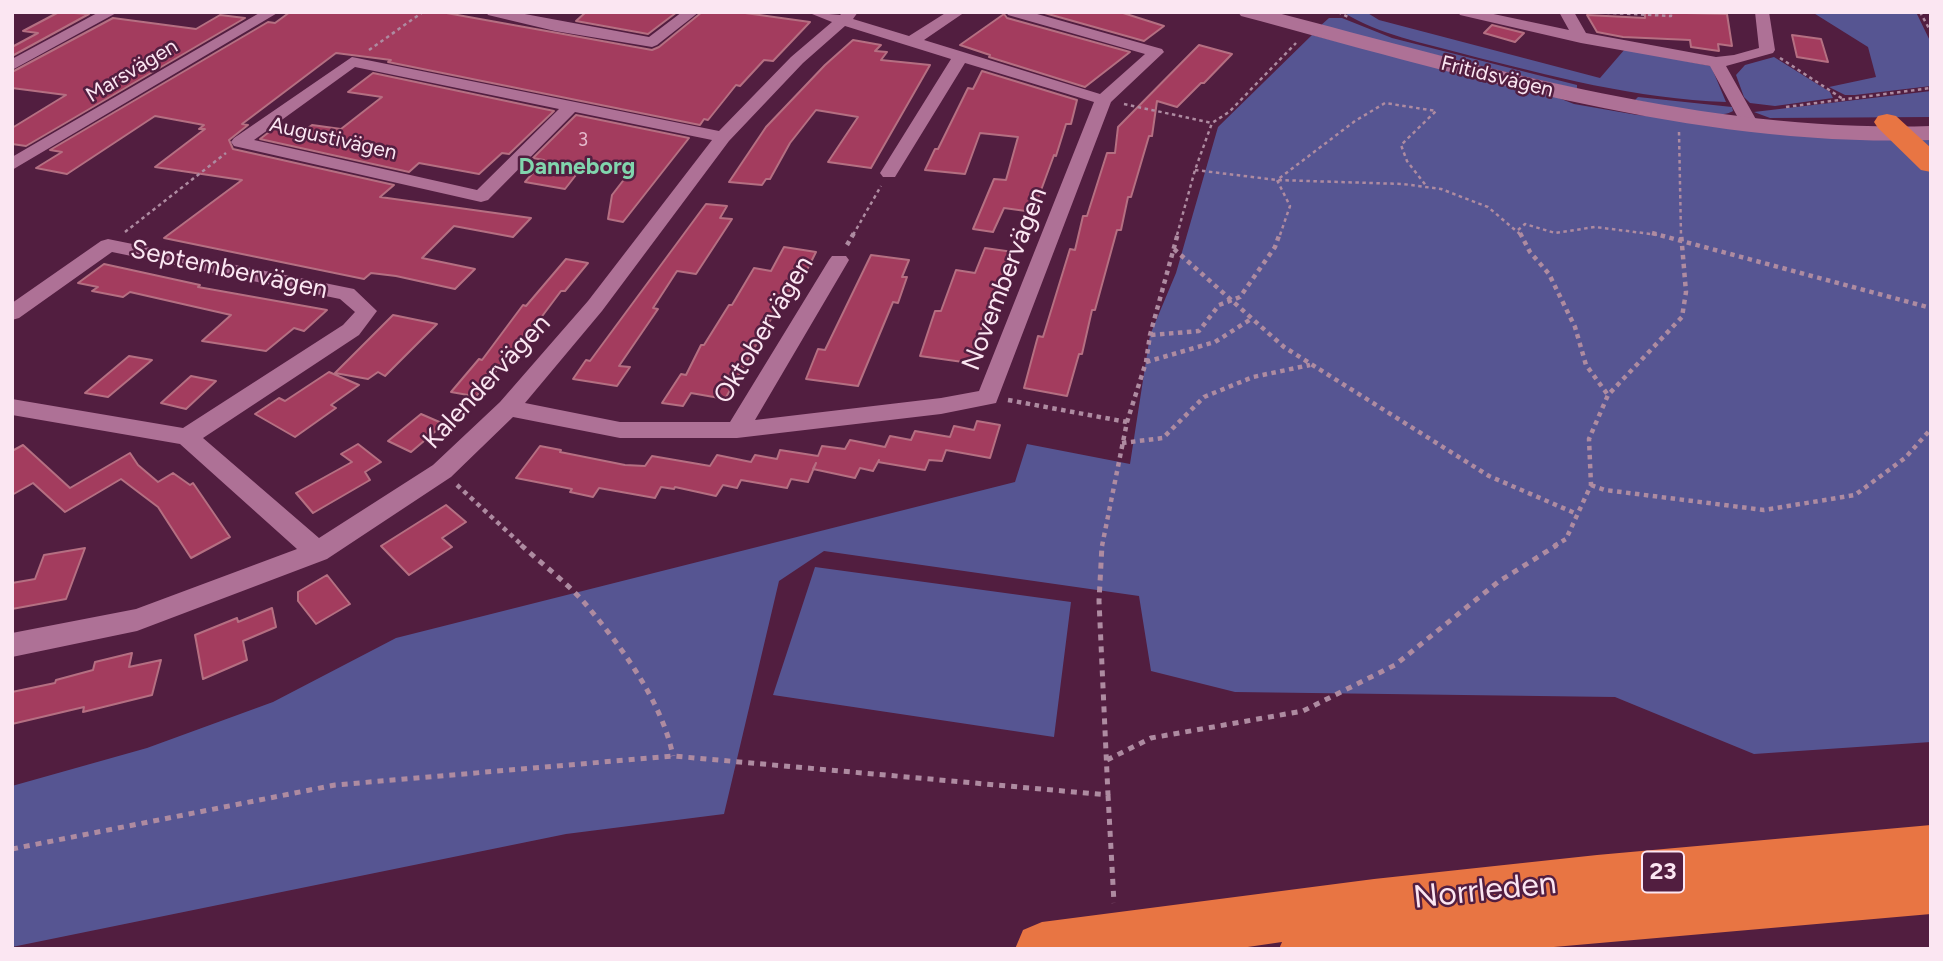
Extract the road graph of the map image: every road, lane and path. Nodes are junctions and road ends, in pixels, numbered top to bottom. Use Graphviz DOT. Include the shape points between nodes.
graph roads {
  1 [pos="111,12"];
  2 [pos="272,12"];
  3 [pos="423,12"];
  4 [pos="493,12"];
  5 [pos="692,12"];
  6 [pos="814,12"];
  7 [pos="958,12"];
  8 [pos="1013,12"];
  9 [pos="1248,12"];
  10 [pos="1338,12"];
  11 [pos="1465,12"];
  12 [pos="1566,12"];
  13 [pos="1592,12"];
  14 [pos="1671,12"];
  15 [pos="1762,12"];
  16 [pos="1920,12"];
  17 [pos="848,16"];
  18 [pos="1358,23"];
  19 [pos="1931,32"];
  20 [pos="1307,33"];
  21 [pos="1581,38"];
  22 [pos="912,41"];
  23 [pos="1768,50"];
  24 [pos="961,56"];
  25 [pos="352,62"];
  26 [pos="1716,62"];
  27 [pos="12,65"];
  28 [pos="1931,88"];
  29 [pos="1843,99"];
  30 [pos="1102,100"];
  31 [pos="571,107"];
  32 [pos="1744,114"];
  33 [pos="1678,115"];
  34 [pos="1931,121"];
  35 [pos="1212,122"];
  36 [pos="1893,128"];
  37 [pos="1931,133"];
  38 [pos="723,137"];
  39 [pos="240,142"];
  40 [pos="1931,164"];
  41 [pos="12,165"];
  42 [pos="1195,170"];
  43 [pos="889,173"];
  44 [pos="1278,180"];
  45 [pos="1427,187"];
  46 [pos="1518,230"];
  47 [pos="1681,243"];
  48 [pos="108,245"];
  49 [pos="1174,249"];
  50 [pos="839,260"];
  51 [pos="1231,301"];
  52 [pos="1931,308"];
  53 [pos="12,313"];
  54 [pos="1251,319"];
  55 [pos="1150,335"];
  56 [pos="1146,362"];
  57 [pos="1310,365"];
  58 [pos="1608,395"];
  59 [pos="988,397"];
  60 [pos="12,407"];
  61 [pos="508,408"];
  62 [pos="1127,422"];
  63 [pos="1931,429"];
  64 [pos="737,430"];
  65 [pos="187,437"];
  66 [pos="1122,443"];
  67 [pos="442,471"];
  68 [pos="1591,485"];
  69 [pos="1577,514"];
  70 [pos="318,552"];
  71 [pos="12,645"];
  72 [pos="673,756"];
  73 [pos="1107,760"];
  74 [pos="1108,795"];
  75 [pos="12,849"];
  76 [pos="1931,850"];
  77 [pos="1931,888"];
  78 [pos="1115,906"];
  79 [pos="1042,949"];
  80 [pos="1306,949"];
  1 -- 27 [label="street"];
  2 -- 41 [label="street, Marsvägen"];
  3 -- 25 [label="path"];
  4 -- 5 [label="street" via="652,42"];
  6 -- 17 [label="street"];
  7 -- 22 [label="street"];
  8 -- 30 [label="street" via="1156,52"];
  9 -- 33 [label="street, Fritidsvägen" via="1536,87"];
  10 -- 18 [label="path"];
  11 -- 21 [label="street"];
  12 -- 21 [label="street"];
  13 -- 14 [label="path" via="1671,16"];
  15 -- 23 [label="street"];
  16 -- 19 [label="path"];
  17 -- 22 [label="street"];
  17 -- 38 [label="street, Kalendervägen" via="797,60"];
  20 -- 35 [label="path" via="1229,112"];
  21 -- 26 [label="street"];
  22 -- 24 [label="street"];
  23 -- 26 [label="street"];
  23 -- 29 [label="path"];
  24 -- 30 [label="street"];
  24 -- 43 [label="street"];
  25 -- 31 [label="street"];
  25 -- 39 [label="street, Augustivägen"];
  26 -- 32 [label="street"];
  28 -- 29 [label="path"];
  29 -- 32 [label="path"];
  30 -- 35 [label="path"];
  30 -- 59 [label="street, Novembervägen"];
  31 -- 38 [label="street"];
  31 -- 39 [label="street, Augustivägen" via="481,196"];
  32 -- 33 [label="street, Fritidsvägen"];
  32 -- 36 [label="street, Fritidsvägen" via="1773,127"];
  33 -- 47 [label="path"];
  34 -- 36 [label="street, Fritidsvägen"];
  35 -- 42 [label="path"];
  36 -- 37 [label="street, Fritidsvägen"];
  36 -- 40 [label="highway"];
  38 -- 61 [label="street, Kalendervägen" via="595,306"];
  39 -- 48 [label="path"];
  42 -- 44 [label="path"];
  42 -- 49 [label="path"];
  43 -- 50 [label="path"];
  44 -- 45 [label="path"];
  44 -- 45 [label="path" via="1385,103 1436,111 1401,145"];
  44 -- 51 [label="path" via="1290,206 1275,247 1240,297"];
  45 -- 46 [label="path" via="1488,208"];
  46 -- 47 [label="path" via="1525,224 1555,233 1595,227 1648,232"];
  46 -- 58 [label="path" via="1549,274 1575,327 1586,365"];
  47 -- 52 [label="path"];
  47 -- 58 [label="path" via="1686,292 1682,317"];
  48 -- 53 [label="street, Septembervägen"];
  48 -- 65 [label="street, Septembervägen" via="347,294 367,310 351,330"];
  49 -- 51 [label="path"];
  49 -- 55 [label="path"];
  50 -- 64 [label="street, Oktobervägen"];
  51 -- 54 [label="path"];
  51 -- 55 [label="path" via="1219,305 1199,331"];
  54 -- 56 [label="path" via="1215,342"];
  54 -- 57 [label="path"];
  55 -- 56 [label="path"];
  56 -- 62 [label="path"];
  57 -- 66 [label="path" via="1253,377 1204,397 1163,438"];
  57 -- 69 [label="path" via="1489,477"];
  58 -- 68 [label="path" via="1589,439"];
  59 -- 62 [label="path"];
  59 -- 64 [label="street, Novembervägen"];
  60 -- 65 [label="street"];
  61 -- 64 [label="street, Novembervägen" via="620,430"];
  61 -- 67 [label="street, Kalendervägen"];
  62 -- 66 [label="path"];
  63 -- 68 [label="path" via="1905,458 1856,495 1764,510"];
  65 -- 70 [label="street"];
  66 -- 73 [label="path" via="1102,539 1099,601"];
  67 -- 70 [label="street, Kalendervägen"];
  67 -- 72 [label="path" via="587,606 638,675 669,737"];
  68 -- 69 [label="path"];
  69 -- 73 [label="path" via="1566,539 1498,582 1395,665 1303,711 1151,738"];
  70 -- 71 [label="street, Kalendervägen" via="137,620"];
  72 -- 74 [label="path"];
  72 -- 75 [label="path" via="335,785"];
  73 -- 74 [label="path"];
  74 -- 78 [label="path"];
  76 -- 79 [label="highway, Norrleden / 23" via="1395,901"];
  77 -- 80 [label="highway, Norrleden / 23" via="1716,904"];
}
